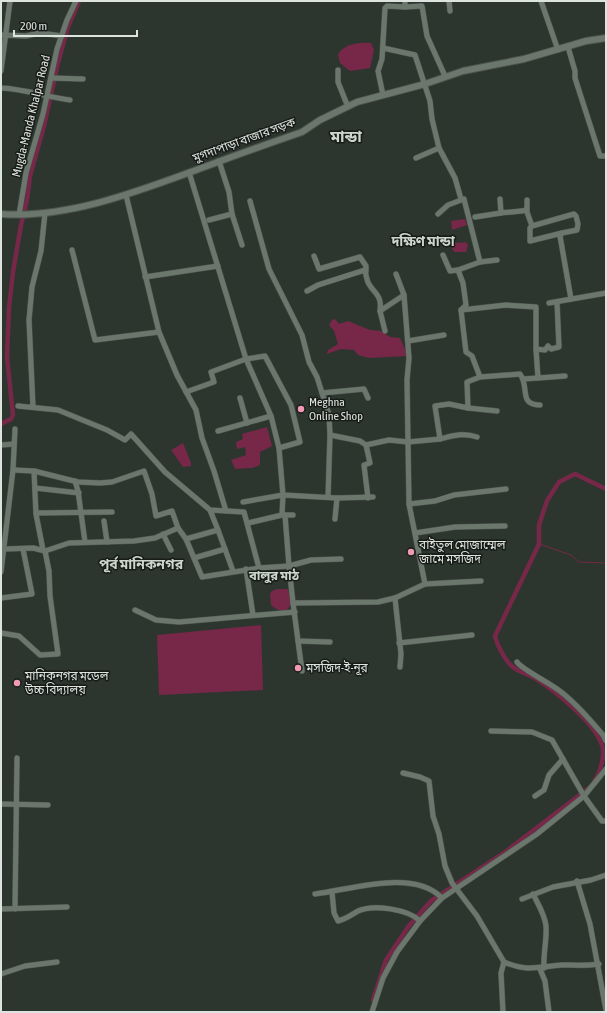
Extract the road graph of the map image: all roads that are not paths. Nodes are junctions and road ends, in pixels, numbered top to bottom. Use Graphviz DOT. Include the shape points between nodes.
graph roads {
  1 [pos="10,1"];
  2 [pos="76,1"];
  3 [pos="449,1"];
  4 [pos="541,1"];
  5 [pos="405,4"];
  6 [pos="450,11"];
  7 [pos="4,35"];
  8 [pos="62,36"];
  9 [pos="606,38"];
  10 [pos="568,47"];
  11 [pos="383,48"];
  12 [pos="558,50"];
  13 [pos="338,70"];
  14 [pos="1,71"];
  15 [pos="444,76"];
  16 [pos="54,78"];
  17 [pos="83,79"];
  18 [pos="425,84"];
  19 [pos="1,88"];
  20 [pos="383,95"];
  21 [pos="49,97"];
  22 [pos="70,100"];
  23 [pos="348,107"];
  24 [pos="439,148"];
  25 [pos="606,156"];
  26 [pos="416,158"];
  27 [pos="219,161"];
  28 [pos="189,172"];
  29 [pos="126,195"];
  30 [pos="461,199"];
  31 [pos="500,199"];
  32 [pos="250,200"];
  33 [pos="527,200"];
  34 [pos="527,210"];
  35 [pos="45,213"];
  36 [pos="501,213"];
  37 [pos="1,214"];
  38 [pos="232,214"];
  39 [pos="438,214"];
  40 [pos="20,215"];
  41 [pos="475,217"];
  42 [pos="209,220"];
  43 [pos="532,226"];
  44 [pos="562,233"];
  45 [pos="242,246"];
  46 [pos="72,250"];
  47 [pos="443,255"];
  48 [pos="314,256"];
  49 [pos="497,260"];
  50 [pos="480,262"];
  51 [pos="218,266"];
  52 [pos="458,270"];
  53 [pos="366,271"];
  54 [pos="396,274"];
  55 [pos="146,277"];
  56 [pos="308,291"];
  57 [pos="606,293"];
  58 [pos="404,295"];
  59 [pos="571,299"];
  60 [pos="557,302"];
  61 [pos="549,303"];
  62 [pos="461,310"];
  63 [pos="380,311"];
  64 [pos="385,331"];
  65 [pos="159,332"];
  66 [pos="444,335"];
  67 [pos="408,342"];
  68 [pos="536,349"];
  69 [pos="246,359"];
  70 [pos="565,376"];
  71 [pos="480,377"];
  72 [pos="538,378"];
  73 [pos="523,379"];
  74 [pos="186,392"];
  75 [pos="322,393"];
  76 [pos="240,398"];
  77 [pos="368,398"];
  78 [pos="540,405"];
  79 [pos="18,406"];
  80 [pos="33,406"];
  81 [pos="468,408"];
  82 [pos="497,411"];
  83 [pos="271,416"];
  84 [pos="247,424"];
  85 [pos="15,429"];
  86 [pos="218,431"];
  87 [pos="330,435"];
  88 [pos="477,437"];
  89 [pos="440,439"];
  90 [pos="408,442"];
  91 [pos="14,444"];
  92 [pos="1,445"];
  93 [pos="366,445"];
  94 [pos="279,448"];
  95 [pos="13,470"];
  96 [pos="34,471"];
  97 [pos="75,481"];
  98 [pos="35,488"];
  99 [pos="506,489"];
  100 [pos="78,493"];
  101 [pos="283,495"];
  102 [pos="328,497"];
  103 [pos="337,498"];
  104 [pos="243,502"];
  105 [pos="409,504"];
  106 [pos="210,510"];
  107 [pos="226,511"];
  108 [pos="81,512"];
  109 [pos="112,512"];
  110 [pos="36,513"];
  111 [pos="283,515"];
  112 [pos="293,515"];
  113 [pos="335,520"];
  114 [pos="104,521"];
  115 [pos="248,523"];
  116 [pos="505,526"];
  117 [pos="178,528"];
  118 [pos="218,530"];
  119 [pos="415,532"];
  120 [pos="163,534"];
  121 [pos="186,539"];
  122 [pos="85,542"];
  123 [pos="107,542"];
  124 [pos="5,549"];
  125 [pos="23,549"];
  126 [pos="225,549"];
  127 [pos="44,550"];
  128 [pos="171,550"];
  129 [pos="194,558"];
  130 [pos="341,560"];
  131 [pos="289,566"];
  132 [pos="259,568"];
  133 [pos="246,569"];
  134 [pos="233,571"];
  135 [pos="1,572"];
  136 [pos="481,581"];
  137 [pos="425,584"];
  138 [pos="1,598"];
  139 [pos="395,598"];
  140 [pos="294,603"];
  141 [pos="135,610"];
  142 [pos="294,612"];
  143 [pos="253,615"];
  144 [pos="1,633"];
  145 [pos="472,635"];
  146 [pos="298,641"];
  147 [pos="330,642"];
  148 [pos="399,643"];
  149 [pos="517,662"];
  150 [pos="400,667"];
  151 [pos="302,671"];
  152 [pos="491,731"];
  153 [pos="606,741"];
  154 [pos="17,758"];
  155 [pos="563,759"];
  156 [pos="606,770"];
  157 [pos="403,773"];
  158 [pos="583,793"];
  159 [pos="535,796"];
  160 [pos="15,803"];
  161 [pos="1,804"];
  162 [pos="48,805"];
  163 [pos="606,821"];
  164 [pos="606,875"];
  165 [pos="577,882"];
  166 [pos="454,886"];
  167 [pos="332,892"];
  168 [pos="315,894"];
  169 [pos="533,894"];
  170 [pos="440,896"];
  171 [pos="522,899"];
  172 [pos="67,907"];
  173 [pos="1,909"];
  174 [pos="15,909"];
  175 [pos="418,919"];
  176 [pos="57,962"];
  177 [pos="504,962"];
  178 [pos="599,964"];
  179 [pos="542,968"];
  180 [pos="1,974"];
  181 [pos="606,1004"];
  182 [pos="606,1010"];
  183 [pos="372,1012"];
  184 [pos="503,1012"];
  185 [pos="549,1012"];
  1 -- 7 [label="street"];
  2 -- 8 [label="street, Mugda-Manda Khalpar Road"];
  3 -- 6 [label="street"];
  4 -- 12 [label="street"];
  5 -- 11 [label="street" via="385,8"];
  5 -- 15 [label="street" via="422,6 427,36"];
  7 -- 8 [label="street" via="26,36 40,33"];
  7 -- 14 [label="street"];
  8 -- 16 [label="street, Mugda-Manda Khalpar Road"];
  9 -- 10 [label="street, মুগদাপাড়া বাজার সড়ক"];
  10 -- 12 [label="street, মুগদাপাড়া বাজার সড়ক"];
  10 -- 25 [label="street" via="575,78 600,156"];
  11 -- 18 [label="street" via="415,55"];
  11 -- 20 [label="street" via="378,71"];
  12 -- 15 [label="street, মুগদাপাড়া বাজার সড়ক"];
  13 -- 23 [label="street" via="338,82"];
  15 -- 18 [label="street, মুগদাপাড়া বাজার সড়ক"];
  16 -- 17 [label="street"];
  16 -- 21 [label="street, Mugda-Manda Khalpar Road"];
  18 -- 20 [label="street, মুগদাপাড়া বাজার সড়ক"];
  18 -- 24 [label="street"];
  19 -- 21 [label="street" via="21,89"];
  20 -- 23 [label="street, মুগদাপাড়া বাজার সড়ক"];
  21 -- 22 [label="street"];
  21 -- 40 [label="street, Mugda-Manda Khalpar Road" via="26,173"];
  23 -- 27 [label="street, মুগদাপাড়া বাজার সড়ক" via="302,132"];
  24 -- 26 [label="street"];
  24 -- 30 [label="street" via="455,178"];
  27 -- 28 [label="street, মুগদাপাড়া বাজার সড়ক"];
  27 -- 38 [label="street" via="229,192"];
  28 -- 29 [label="street, মুগদাপাড়া বাজার সড়ক"];
  28 -- 51 [label="street"];
  29 -- 35 [label="street, মুগদাপাড়া বাজার সড়ক"];
  29 -- 55 [label="street"];
  30 -- 39 [label="street" via="448,205"];
  30 -- 50 [label="street" via="464,199"];
  31 -- 36 [label="street"];
  32 -- 75 [label="street" via="270,269 302,335 309,362"];
  33 -- 34 [label="street"];
  34 -- 36 [label="street"];
  34 -- 43 [label="street"];
  35 -- 40 [label="street, মুগদাপাড়া বাজার সড়ক"];
  35 -- 80 [label="street" via="29,320"];
  36 -- 41 [label="street"];
  37 -- 40 [label="street, মুগদাপাড়া বাজার সড়ক"];
  38 -- 42 [label="street"];
  38 -- 45 [label="street"];
  43 -- 44 [label="street" via="530,241"];
  43 -- 44 [label="street" via="574,214 578,224 577,230"];
  44 -- 59 [label="street" via="560,236"];
  46 -- 65 [label="street" via="95,340"];
  47 -- 52 [label="street" via="450,271"];
  48 -- 53 [label="street" via="319,269 360,257"];
  49 -- 50 [label="street"];
  50 -- 52 [label="street"];
  51 -- 55 [label="street"];
  51 -- 69 [label="street"];
  52 -- 62 [label="street" via="466,305"];
  53 -- 56 [label="street" via="318,285"];
  53 -- 63 [label="street" via="366,278 378,296"];
  54 -- 58 [label="street"];
  55 -- 65 [label="street"];
  57 -- 59 [label="street"];
  58 -- 63 [label="street"];
  58 -- 67 [label="street"];
  59 -- 60 [label="street"];
  60 -- 61 [label="street"];
  60 -- 68 [label="street" via="559,347"];
  62 -- 68 [label="street" via="506,305 536,307"];
  62 -- 71 [label="street" via="466,352 472,356"];
  63 -- 64 [label="street"];
  65 -- 74 [label="street"];
  66 -- 67 [label="street"];
  67 -- 90 [label="street"];
  68 -- 72 [label="street"];
  69 -- 74 [label="street" via="211,372 214,382"];
  69 -- 83 [label="street"];
  69 -- 94 [label="street" via="265,356 291,405 300,442"];
  70 -- 72 [label="street"];
  71 -- 73 [label="street" via="518,373"];
  71 -- 81 [label="street" via="466,382"];
  72 -- 73 [label="street"];
  73 -- 78 [label="street" via="528,401 532,405"];
  74 -- 107 [label="street" via="196,410 202,438"];
  75 -- 77 [label="street" via="364,389"];
  75 -- 87 [label="street" via="329,416"];
  76 -- 84 [label="street"];
  79 -- 80 [label="street"];
  80 -- 106 [label="street" via="58,410 125,440 131,434 165,472"];
  81 -- 82 [label="street"];
  81 -- 89 [label="street" via="449,404 435,406"];
  83 -- 84 [label="street"];
  83 -- 94 [label="street"];
  84 -- 86 [label="street"];
  85 -- 91 [label="street"];
  87 -- 93 [label="street" via="360,441"];
  87 -- 102 [label="street"];
  88 -- 89 [label="street" via="471,434 458,434"];
  89 -- 90 [label="street"];
  90 -- 93 [label="street" via="389,440"];
  90 -- 105 [label="street"];
  91 -- 92 [label="street"];
  91 -- 95 [label="street"];
  93 -- 103 [label="street" via="370,463 364,465 370,498"];
  94 -- 101 [label="street"];
  95 -- 96 [label="street"];
  95 -- 124 [label="street"];
  96 -- 97 [label="street"];
  96 -- 98 [label="street"];
  97 -- 100 [label="street"];
  97 -- 117 [label="street" via="112,482 144,471 156,516 172,511"];
  98 -- 100 [label="street"];
  98 -- 110 [label="street"];
  99 -- 105 [label="street" via="454,495 436,501"];
  100 -- 108 [label="street"];
  101 -- 102 [label="street"];
  101 -- 104 [label="street"];
  101 -- 111 [label="street"];
  102 -- 103 [label="street"];
  103 -- 113 [label="street"];
  105 -- 119 [label="street"];
  106 -- 107 [label="street"];
  106 -- 118 [label="street"];
  107 -- 115 [label="street" via="244,512"];
  108 -- 109 [label="street"];
  108 -- 110 [label="street"];
  108 -- 122 [label="street"];
  110 -- 127 [label="street"];
  111 -- 112 [label="street"];
  111 -- 115 [label="street"];
  111 -- 131 [label="street"];
  114 -- 123 [label="street"];
  115 -- 132 [label="street"];
  116 -- 119 [label="street" via="455,527"];
  117 -- 120 [label="street"];
  117 -- 121 [label="street"];
  118 -- 121 [label="street"];
  118 -- 126 [label="street"];
  119 -- 137 [label="street"];
  120 -- 123 [label="street" via="155,538"];
  120 -- 128 [label="street"];
  121 -- 129 [label="street"];
  122 -- 123 [label="street"];
  122 -- 127 [label="street" via="69,543"];
  124 -- 125 [label="street"];
  124 -- 135 [label="street"];
  125 -- 127 [label="street"];
  125 -- 138 [label="street" via="32,594"];
  126 -- 129 [label="street"];
  126 -- 134 [label="street"];
  127 -- 144 [label="street" via="49,571 58,654 40,655 19,636"];
  129 -- 134 [label="street" via="202,577"];
  130 -- 131 [label="street" via="311,560"];
  131 -- 132 [label="street"];
  131 -- 140 [label="street"];
  132 -- 133 [label="street"];
  133 -- 134 [label="street"];
  133 -- 143 [label="street"];
  136 -- 137 [label="street"];
  137 -- 139 [label="street"];
  139 -- 140 [label="street" via="359,604"];
  139 -- 148 [label="street"];
  140 -- 142 [label="street"];
  141 -- 143 [label="street" via="144,616 167,622"];
  142 -- 143 [label="street"];
  142 -- 146 [label="street"];
  145 -- 148 [label="street"];
  146 -- 147 [label="street"];
  146 -- 151 [label="street"];
  148 -- 150 [label="street"];
  149 -- 153 [label="street" via="576,704"];
  152 -- 155 [label="street" via="532,732 544,736 552,740"];
  154 -- 160 [label="street"];
  155 -- 158 [label="street"];
  155 -- 159 [label="street" via="549,775 544,790"];
  156 -- 158 [label="street"];
  157 -- 166 [label="street" via="429,781 433,816 445,866"];
  158 -- 163 [label="street" via="602,821"];
  158 -- 166 [label="street" via="537,834"];
  160 -- 161 [label="street"];
  160 -- 162 [label="street"];
  160 -- 174 [label="street"];
  164 -- 165 [label="street"];
  165 -- 169 [label="street"];
  165 -- 178 [label="street"];
  166 -- 170 [label="street"];
  166 -- 177 [label="street" via="477,916"];
  167 -- 168 [label="street"];
  167 -- 170 [label="street" via="352,886 414,884 430,889"];
  167 -- 175 [label="street" via="334,913 338,921 370,908 403,912"];
  169 -- 171 [label="street"];
  169 -- 179 [label="street" via="546,926"];
  170 -- 175 [label="street"];
  172 -- 174 [label="street"];
  173 -- 174 [label="street"];
  175 -- 183 [label="street" via="391,961"];
  176 -- 180 [label="street" via="25,966"];
  177 -- 179 [label="street" via="525,968"];
  177 -- 184 [label="street" via="501,973"];
  178 -- 179 [label="street"];
  178 -- 181 [label="street"];
  179 -- 185 [label="street"];
  181 -- 182 [label="street"];
}
